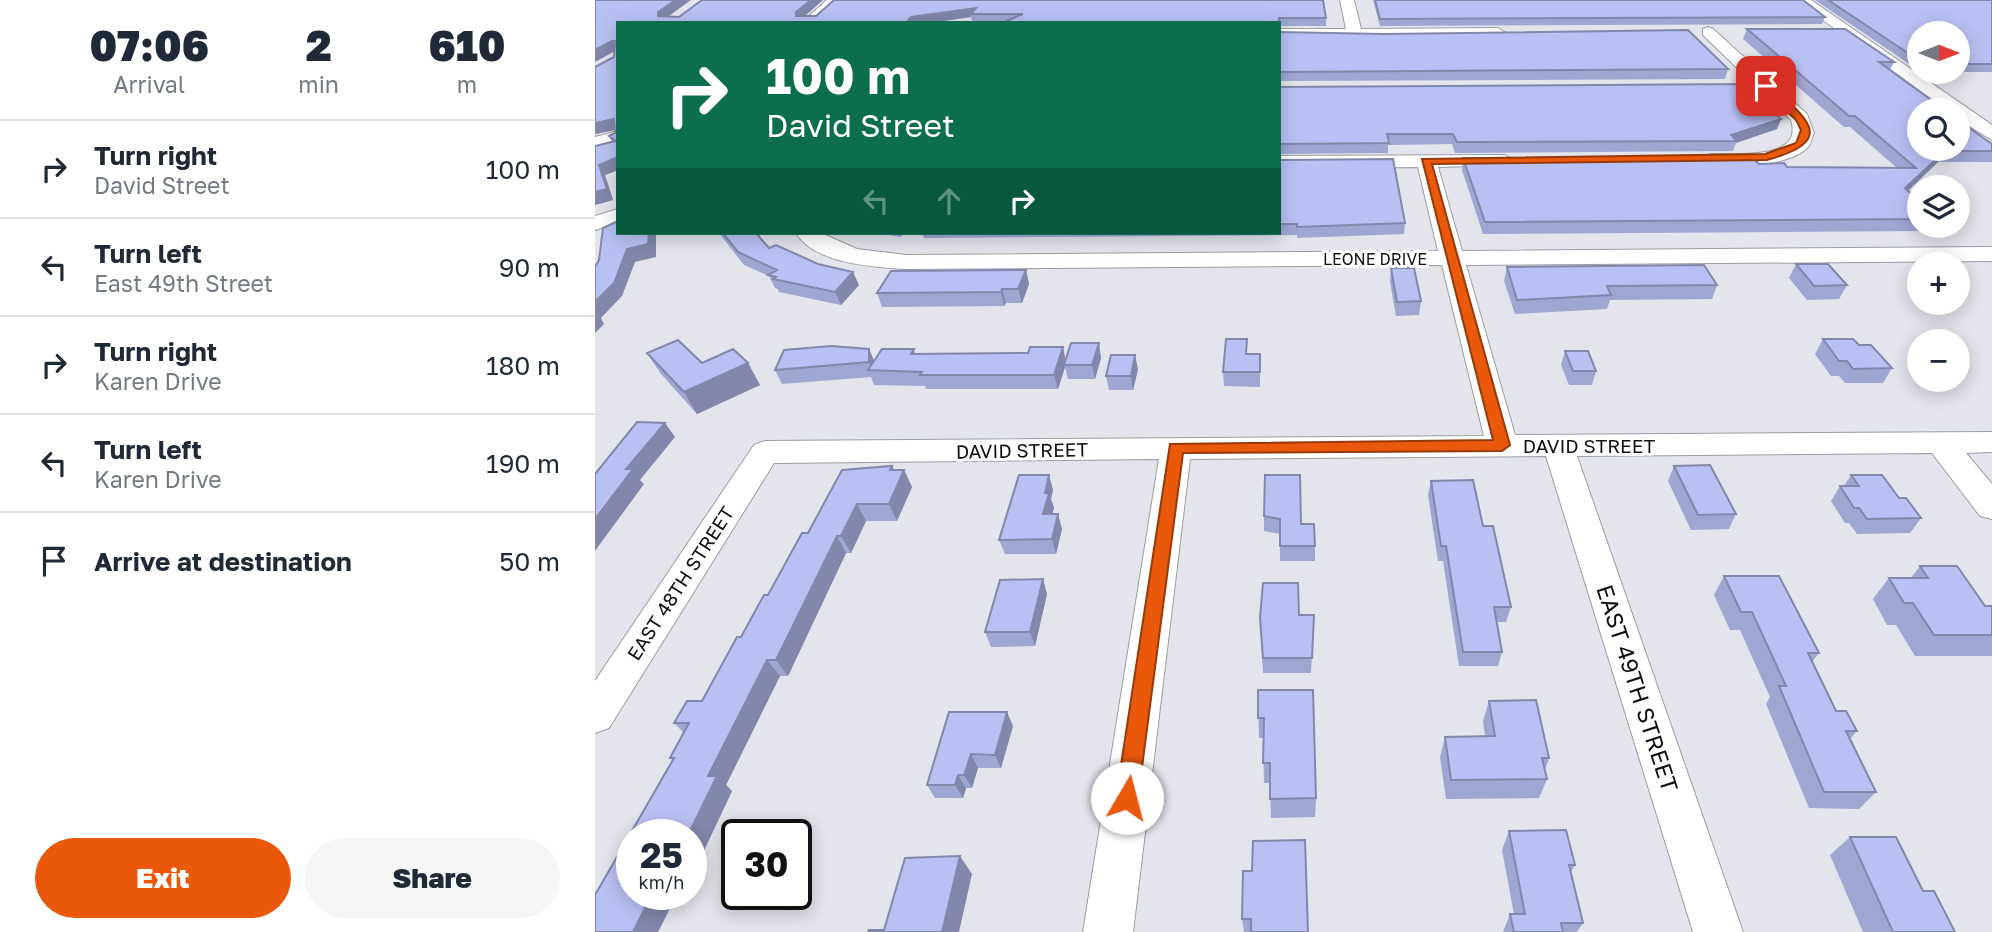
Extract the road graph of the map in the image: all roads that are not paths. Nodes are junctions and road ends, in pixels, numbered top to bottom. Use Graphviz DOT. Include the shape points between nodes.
graph roads {
  1 [pos="835,0"];
  2 [pos="1347,0"];
  3 [pos="1802,0"];
  4 [pos="810,21"];
  5 [pos="1735,32"];
  6 [pos="1819,32"];
  7 [pos="1846,32"];
  8 [pos="1354,33"];
  9 [pos="1517,33"];
  10 [pos="1281,34"];
  11 [pos="1738,86"];
  12 [pos="1766,86"];
  13 [pos="1992,134"];
  14 [pos="616,138"];
  15 [pos="595,143"];
  16 [pos="1698,160"];
  17 [pos="1426,161"];
  18 [pos="1523,161"];
  19 [pos="1281,162"];
  20 [pos="616,217"];
  21 [pos="595,223"];
  22 [pos="809,235"];
  23 [pos="1992,254"];
  24 [pos="1452,258"];
  25 [pos="1940,442"];
  26 [pos="1992,442"];
  27 [pos="1502,445"];
  28 [pos="1558,445"];
  29 [pos="1176,448"];
  30 [pos="765,452"];
  31 [pos="1992,507"];
  32 [pos="595,715"];
  33 [pos="1108,932"];
  34 [pos="1719,932"];
  1 -- 4 [label="street"];
  2 -- 8 [label="street"];
  3 -- 7 [label="street"];
  5 -- 12 [label="street" via="1701,32"];
  6 -- 7 [label="street"];
  7 -- 13 [label="street"];
  8 -- 9 [label="street"];
  8 -- 10 [label="street"];
  11 -- 12 [label="street"];
  12 -- 16 [label="street" via="1800,118 1806,130 1801,143 1767,157"];
  14 -- 15 [label="street"];
  17 -- 18 [label="street"];
  17 -- 19 [label="street"];
  17 -- 24 [label="street"];
  20 -- 21 [label="street"];
  22 -- 24 [label="street, LEONE DRIVE" via="839,251 906,262"];
  23 -- 24 [label="street, LEONE DRIVE"];
  24 -- 27 [label="street"];
  25 -- 26 [label="street, DAVID STREET"];
  25 -- 28 [label="street, DAVID STREET"];
  25 -- 31 [label="street"];
  27 -- 28 [label="street, DAVID STREET"];
  27 -- 29 [label="street, DAVID STREET"];
  28 -- 34 [label="street, EAST 49TH STREET"];
  29 -- 30 [label="street, DAVID STREET"];
  29 -- 33 [label="street"];
  30 -- 32 [label="street, EAST 48TH STREET"];
}
